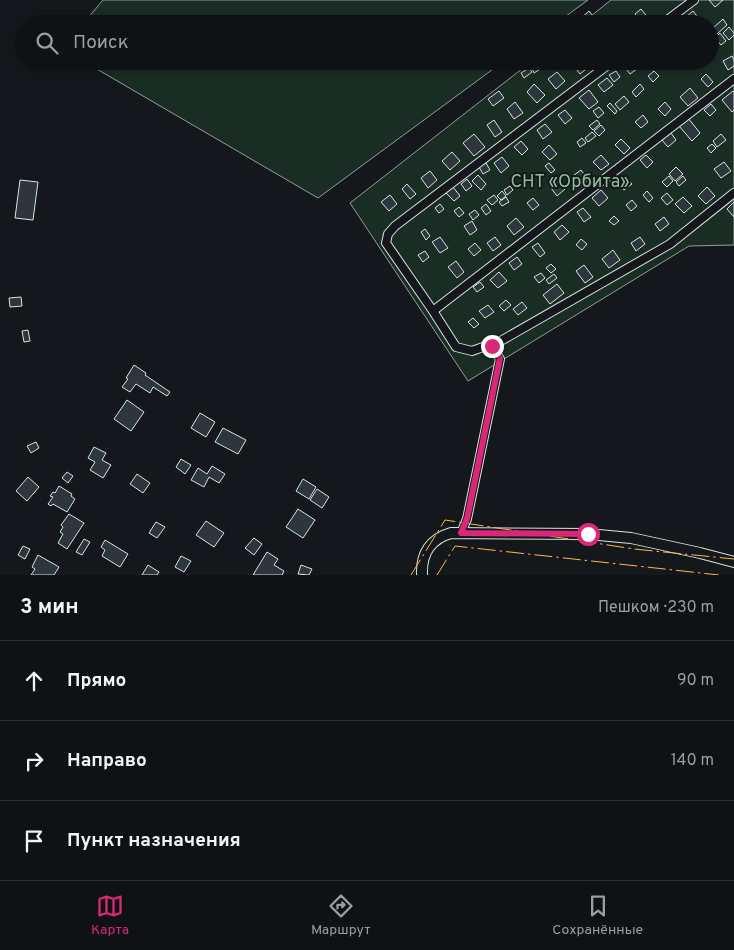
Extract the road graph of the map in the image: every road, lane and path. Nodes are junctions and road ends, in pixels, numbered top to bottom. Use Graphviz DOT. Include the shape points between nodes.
graph roads {
  1 [pos="694,0"];
  2 [pos="674,15"];
  3 [pos="601,70"];
  4 [pos="734,80"];
  5 [pos="734,193"];
  6 [pos="433,311"];
  7 [pos="492,346"];
  8 [pos="461,533"];
  9 [pos="734,562"];
  10 [pos="422,575"];
  1 -- 2 [label="street"];
  3 -- 6 [label="street" via="388,234 386,243"];
  4 -- 6 [label="street"];
  5 -- 7 [label="street" via="670,244"];
  6 -- 7 [label="street" via="456,347 472,351"];
  7 -- 8 [label="street" via="500,358 467,519"];
  8 -- 9 [label="street" via="588,534 631,538"];
  8 -- 10 [label="street" via="443,536 429,547 422,559"];
}
